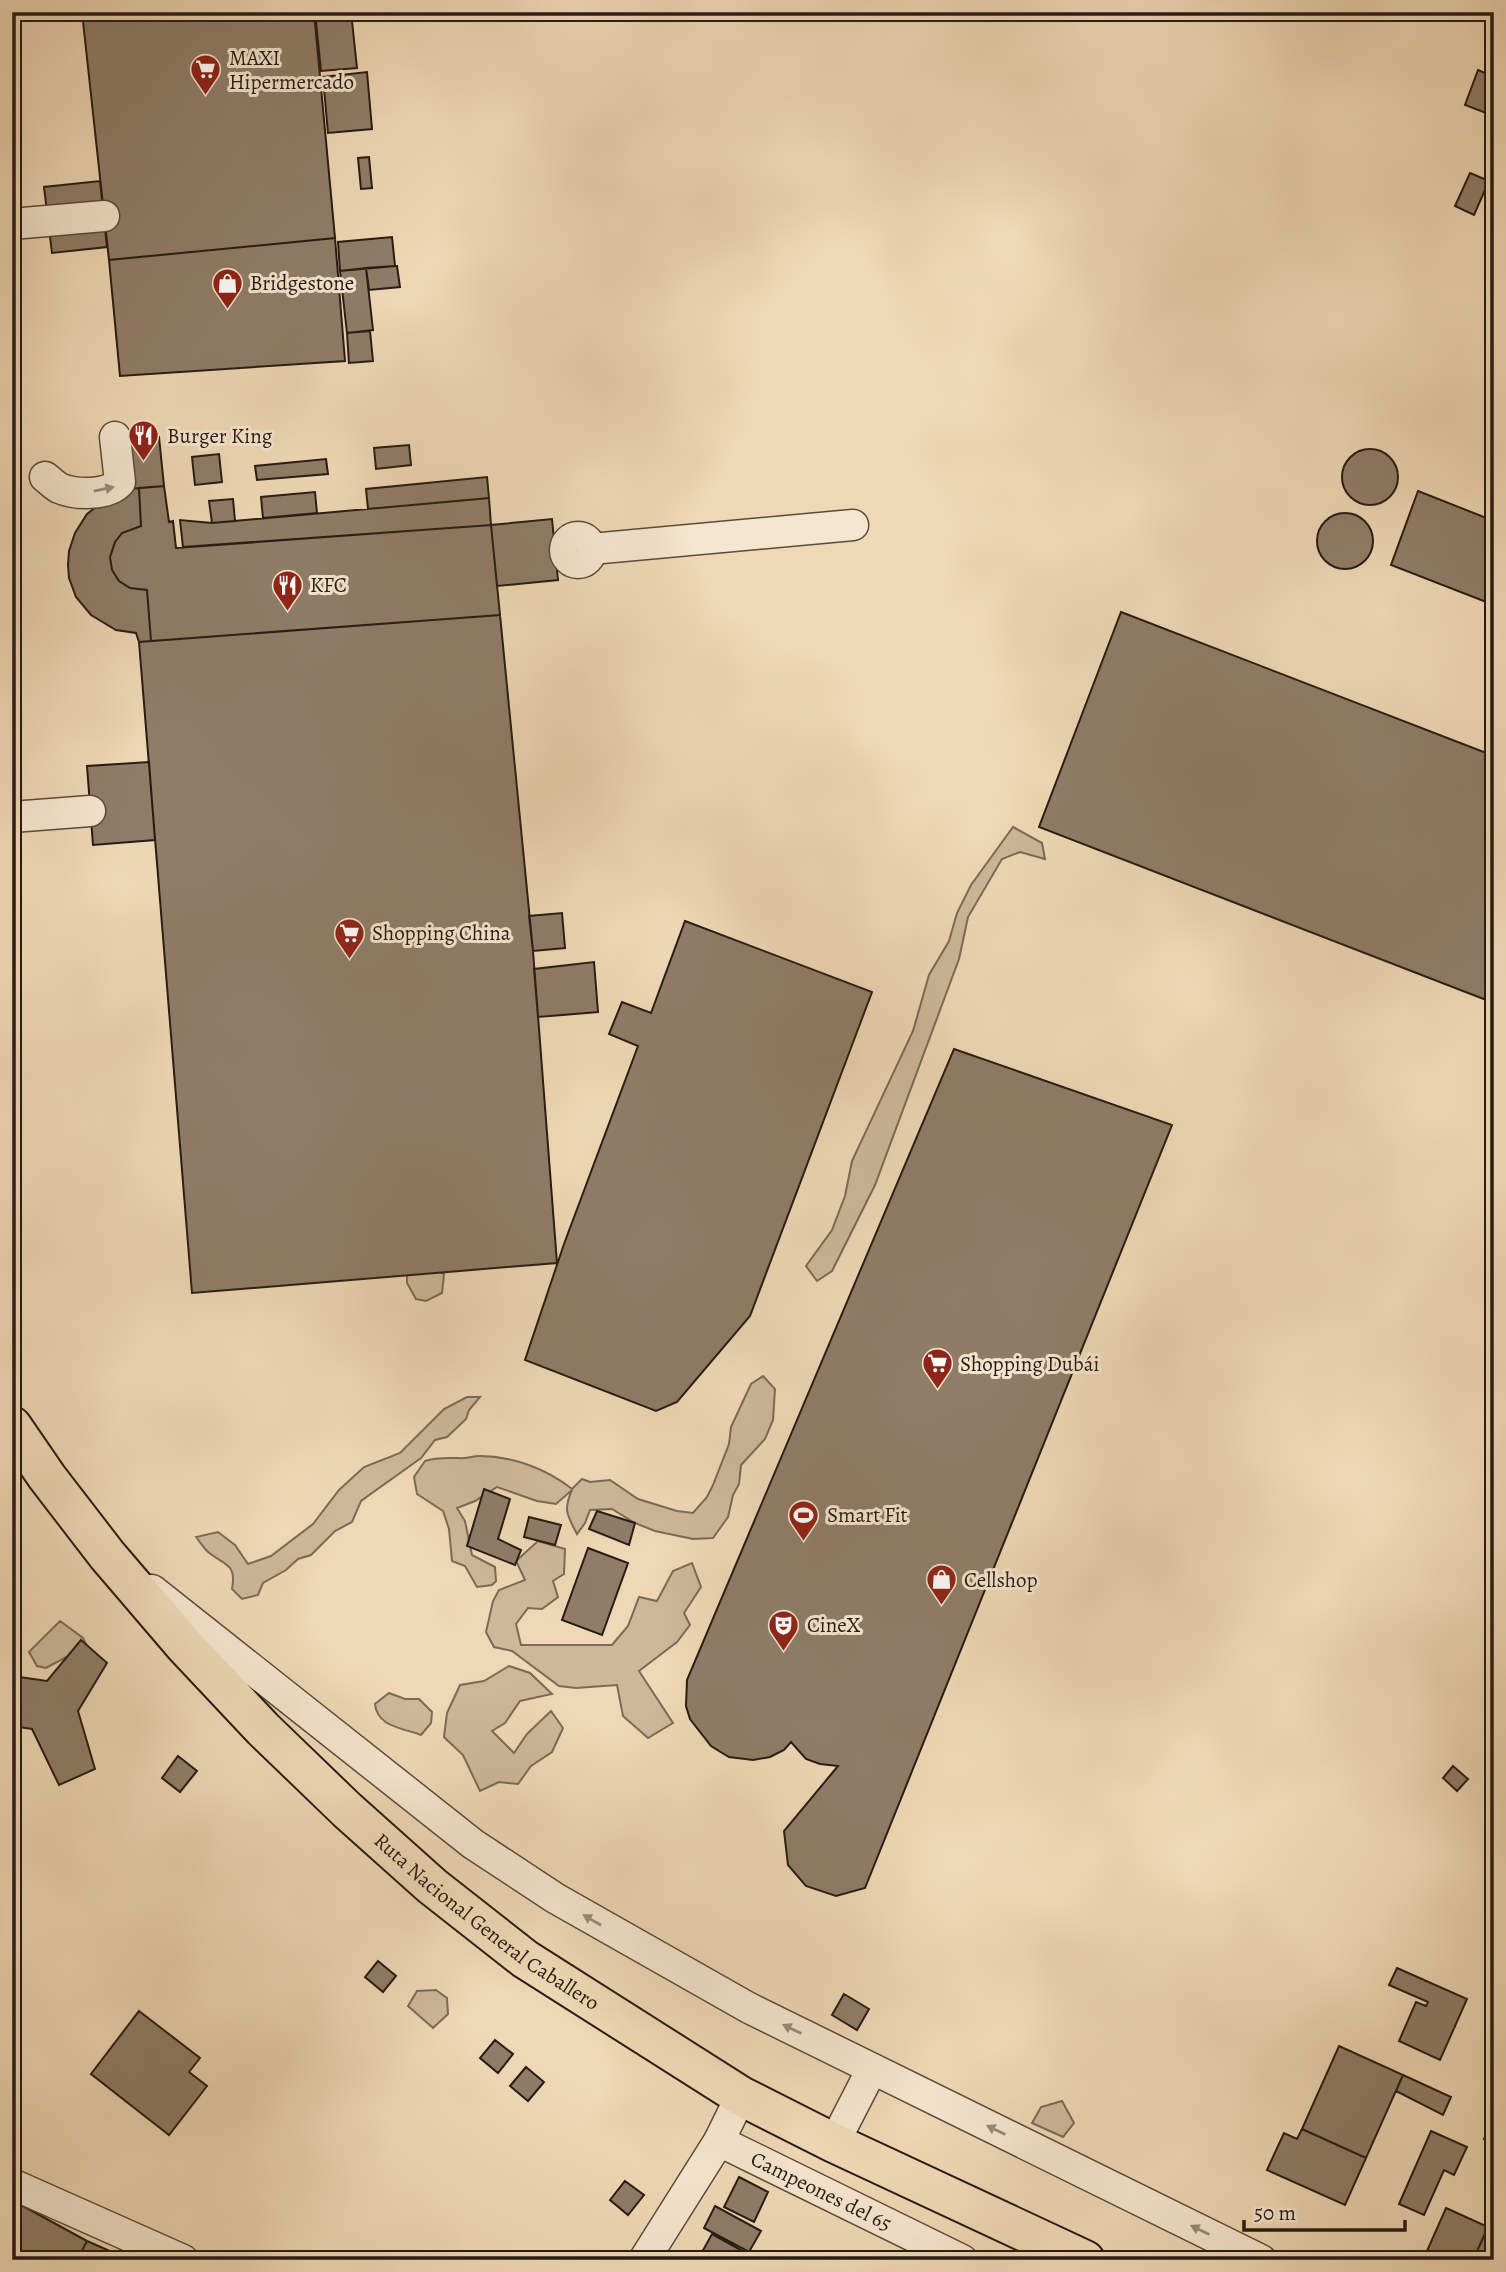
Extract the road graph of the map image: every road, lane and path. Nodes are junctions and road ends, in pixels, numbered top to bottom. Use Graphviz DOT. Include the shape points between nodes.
graph roads {
  1 [pos="104,216"];
  2 [pos="12,224"];
  3 [pos="115,437"];
  4 [pos="45,477"];
  5 [pos="853,525"];
  6 [pos="570,550"];
  7 [pos="90,811"];
  8 [pos="12,817"];
  9 [pos="12,1426"];
  10 [pos="107,1555"];
  11 [pos="872,2069"];
  12 [pos="741,2096"];
  13 [pos="719,2141"];
  14 [pos="835,2143"];
  15 [pos="12,2184"];
  16 [pos="183,2260"];
  17 [pos="643,2260"];
  18 [pos="962,2260"];
  19 [pos="1085,2260"];
  20 [pos="1261,2260"];
  1 -- 2 [label="street"];
  4 -- 3 [label="street, one-way" via="74,491 114,488 120,482"];
  5 -- 6 [label="street"];
  7 -- 8 [label="street"];
  9 -- 10 [label="highway, Ruta Nacional General Caballero"];
  11 -- 10 [label="street, one-way" via="749,2008 555,1898 473,1844"];
  10 -- 12 [label="highway, Ruta Nacional General Caballero" via="263,1728 432,1886 525,1959"];
  11 -- 14 [label="street"];
  20 -- 11 [label="street, one-way"];
  12 -- 13 [label="street"];
  12 -- 14 [label="highway, Ruta Nacional General Caballero"];
  13 -- 17 [label="street"];
  13 -- 18 [label="street, Campeones del 65"];
  14 -- 19 [label="highway, Ruta Nacional General Caballero"];
  15 -- 16 [label="street"];
}
